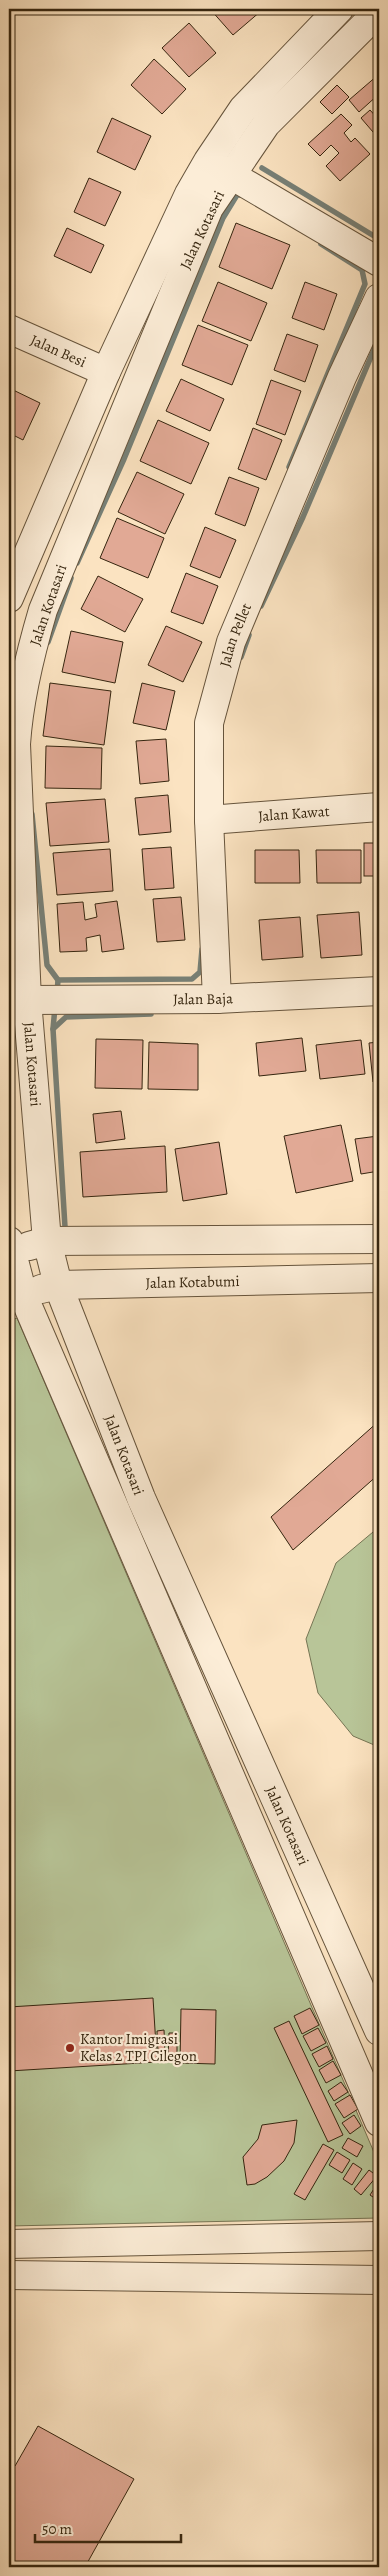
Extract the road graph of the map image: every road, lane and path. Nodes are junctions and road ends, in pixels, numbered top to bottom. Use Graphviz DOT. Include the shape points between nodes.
graph roads {
  1 [pos="339,9"];
  2 [pos="379,11"];
  3 [pos="208,161"];
  4 [pos="231,175"];
  5 [pos="379,262"];
  6 [pos="379,298"];
  7 [pos="9,329"];
  8 [pos="106,372"];
  9 [pos="9,598"];
  10 [pos="13,719"];
  11 [pos="379,807"];
  12 [pos="218,819"];
  13 [pos="379,992"];
  14 [pos="217,999"];
  15 [pos="30,1000"];
  16 [pos="379,1239"];
  17 [pos="47,1241"];
  18 [pos="9,1248"];
  19 [pos="379,1278"];
  20 [pos="58,1285"];
  21 [pos="16,1297"];
  22 [pos="379,2031"];
  23 [pos="379,2122"];
  24 [pos="379,2236"];
  25 [pos="9,2244"];
  26 [pos="9,2275"];
  27 [pos="379,2280"];
  1 -- 3 [label="street, Jalan Kotasari" via="243,109"];
  2 -- 4 [label="street, Jalan Kotasari" via="266,124"];
  3 -- 4 [label="street"];
  3 -- 8 [label="street, Jalan Kotasari" via="189,194"];
  4 -- 5 [label="street"];
  4 -- 10 [label="street, Jalan Kotasari" via="209,208 42,610"];
  6 -- 12 [label="street, Jalan Pellet" via="342,377 231,642 209,723"];
  7 -- 8 [label="street, Jalan Besi"];
  8 -- 9 [label="street, Jalan Kotasari"];
  10 -- 15 [label="street, Jalan Kotasari"];
  11 -- 12 [label="street, Jalan Kawat"];
  12 -- 14 [label="street, Jalan Pellet"];
  13 -- 14 [label="street, Jalan Baja"];
  14 -- 15 [label="street, Jalan Baja"];
  15 -- 17 [label="street, Jalan Kotasari"];
  16 -- 17 [label="street"];
  17 -- 18 [label="street"];
  17 -- 20 [label="street, Jalan Kotasari"];
  18 -- 21 [label="street, Jalan Kotasari"];
  19 -- 20 [label="street, Jalan Kotabumi"];
  20 -- 21 [label="street, Jalan Kotabumi"];
  20 -- 22 [label="street, Jalan Kotasari" via="144,1506"];
  21 -- 23 [label="street, Jalan Kotasari"];
  24 -- 25 [label="street"];
  26 -- 27 [label="street"];
}
